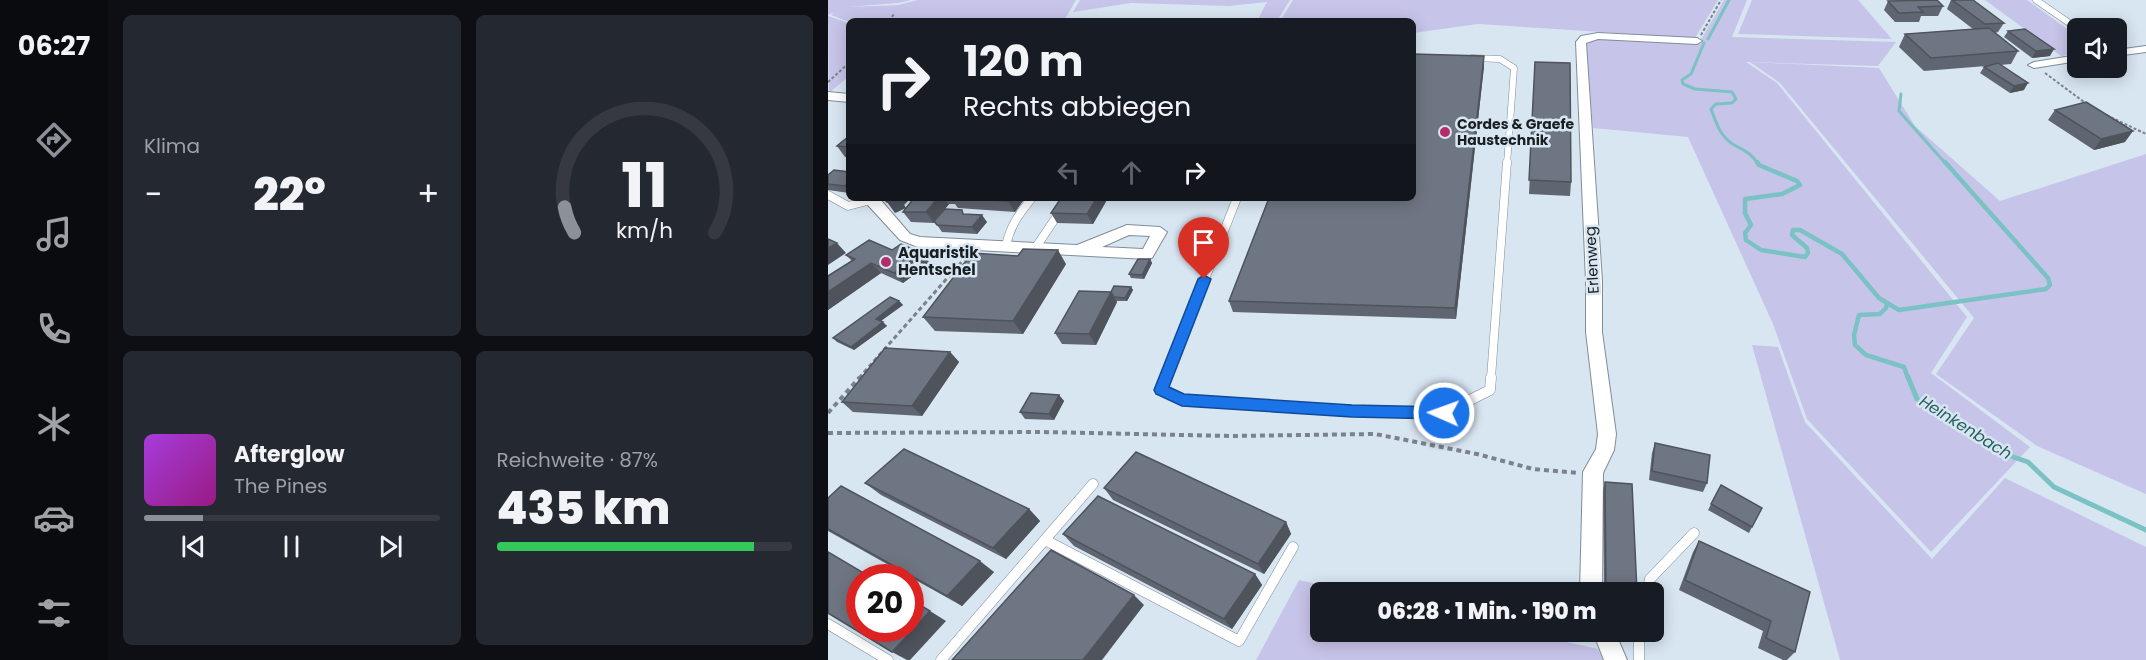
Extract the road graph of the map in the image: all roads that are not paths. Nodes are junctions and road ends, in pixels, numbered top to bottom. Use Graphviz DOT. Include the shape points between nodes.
graph roads {
  1 [pos="2036,0"];
  2 [pos="2067,21"];
  3 [pos="1697,41"];
  4 [pos="2146,50"];
  5 [pos="2127,52"];
  6 [pos="1466,57"];
  7 [pos="2067,60"];
  8 [pos="2034,65"];
  9 [pos="828,96"];
  10 [pos="846,98"];
  11 [pos="828,195"];
  12 [pos="868,201"];
  13 [pos="874,201"];
  14 [pos="1029,201"];
  15 [pos="1067,201"];
  16 [pos="1236,201"];
  17 [pos="1006,246"];
  18 [pos="1036,248"];
  19 [pos="1080,250"];
  20 [pos="1094,484"];
  21 [pos="1694,533"];
  22 [pos="1045,540"];
  23 [pos="1293,547"];
  24 [pos="1591,582"];
  25 [pos="1649,582"];
  26 [pos="828,624"];
  27 [pos="1608,642"];
  28 [pos="1639,642"];
  29 [pos="888,660"];
  30 [pos="941,660"];
  31 [pos="1616,660"];
  32 [pos="1639,660"];
  1 -- 2 [label="lane"];
  3 -- 24 [label="street, Erlenweg" via="1598,36 1581,42 1594,332 1607,434 1605,450 1593,472"];
  4 -- 5 [label="street"];
  6 -- 16 [label="lane" via="1500,59 1514,68 1490,390 1444,413 1182,400 1161,390"];
  7 -- 8 [label="street"];
  9 -- 10 [label="street"];
  11 -- 12 [label="lane" via="847,206"];
  13 -- 17 [label="street" via="905,237 918,242"];
  14 -- 17 [label="lane" via="1016,216"];
  15 -- 18 [label="lane"];
  17 -- 18 [label="street"];
  18 -- 19 [label="street"];
  20 -- 22 [label="lane"];
  21 -- 25 [label="lane"];
  22 -- 23 [label="lane" via="1239,641"];
  22 -- 30 [label="lane"];
  26 -- 29 [label="lane"];
  27 -- 31 [label="street"];
  28 -- 32 [label="lane"];
}
